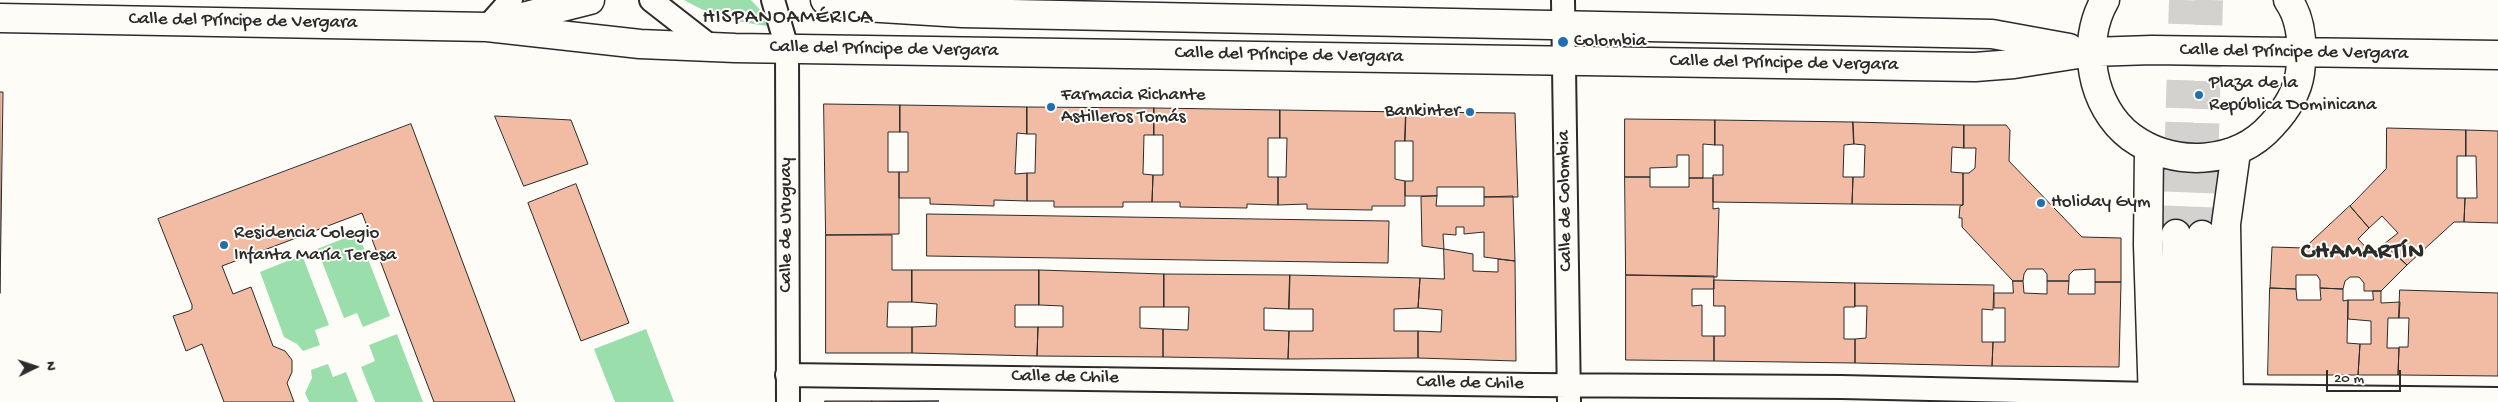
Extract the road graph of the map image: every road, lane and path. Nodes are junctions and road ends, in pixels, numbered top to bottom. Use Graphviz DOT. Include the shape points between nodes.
graph roads {
  1 [pos="512,0"];
  2 [pos="590,0"];
  3 [pos="651,0"];
  4 [pos="773,0"];
  5 [pos="825,0"];
  6 [pos="2105,0"];
  7 [pos="2288,0"];
  8 [pos="1563,12"];
  9 [pos="0,18"];
  10 [pos="487,26"];
  11 [pos="710,46"];
  12 [pos="787,48"];
  13 [pos="2091,52"];
  14 [pos="2303,53"];
  15 [pos="2498,55"];
  16 [pos="1564,60"];
  17 [pos="2149,148"];
  18 [pos="2236,152"];
  19 [pos="788,374"];
  20 [pos="1569,394"];
  21 [pos="1841,395"];
  22 [pos="2153,398"];
  23 [pos="2498,399"];
  24 [pos="2221,400"];
  25 [pos="788,402"];
  26 [pos="2179,402"];
  1 -- 10 [label="street"];
  2 -- 10 [label="main road, Calle del Príncipe de Vergara"];
  3 -- 11 [label="street"];
  4 -- 12 [label="street, Calle de Uruguay"];
  5 -- 8 [label="main road, Calle del Príncipe de Vergara" via="865,7 962,13"];
  6 -- 13 [label="main road" via="2095,25"];
  7 -- 14 [label="main road" via="2300,29"];
  8 -- 13 [label="main road, Calle del Príncipe de Vergara" via="1992,34"];
  8 -- 16 [label="street, Calle de Colombia"];
  9 -- 10 [label="main road, Calle del Príncipe de Vergara"];
  10 -- 11 [label="main road, Calle del Príncipe de Vergara" via="640,44"];
  11 -- 12 [label="main road, Calle del Príncipe de Vergara"];
  12 -- 16 [label="main road, Calle del Príncipe de Vergara"];
  12 -- 19 [label="street, Calle de Uruguay"];
  13 -- 14 [label="main road, Calle del Príncipe de Vergara"];
  13 -- 16 [label="main road, Calle del Príncipe de Vergara" via="1984,67"];
  13 -- 17 [label="main road" via="2095,81 2107,109 2130,136"];
  14 -- 15 [label="main road, Calle del Príncipe de Vergara"];
  14 -- 18 [label="main road" via="2298,83 2287,109 2264,135"];
  16 -- 20 [label="street, Calle de Colombia"];
  17 -- 18 [label="main road" via="2186,158 2213,158"];
  17 -- 22 [label="main road" via="2148,245"];
  18 -- 24 [label="main road" via="2226,224"];
  19 -- 20 [label="street, Calle de Chile"];
  19 -- 25 [label="street, Calle de Uruguay"];
  20 -- 21 [label="street, Calle de Chile"];
  21 -- 22 [label="street, Calle de Chile"];
  23 -- 24 [label="street"];
  24 -- 26 [label="main road" via="2189,235"];
}
